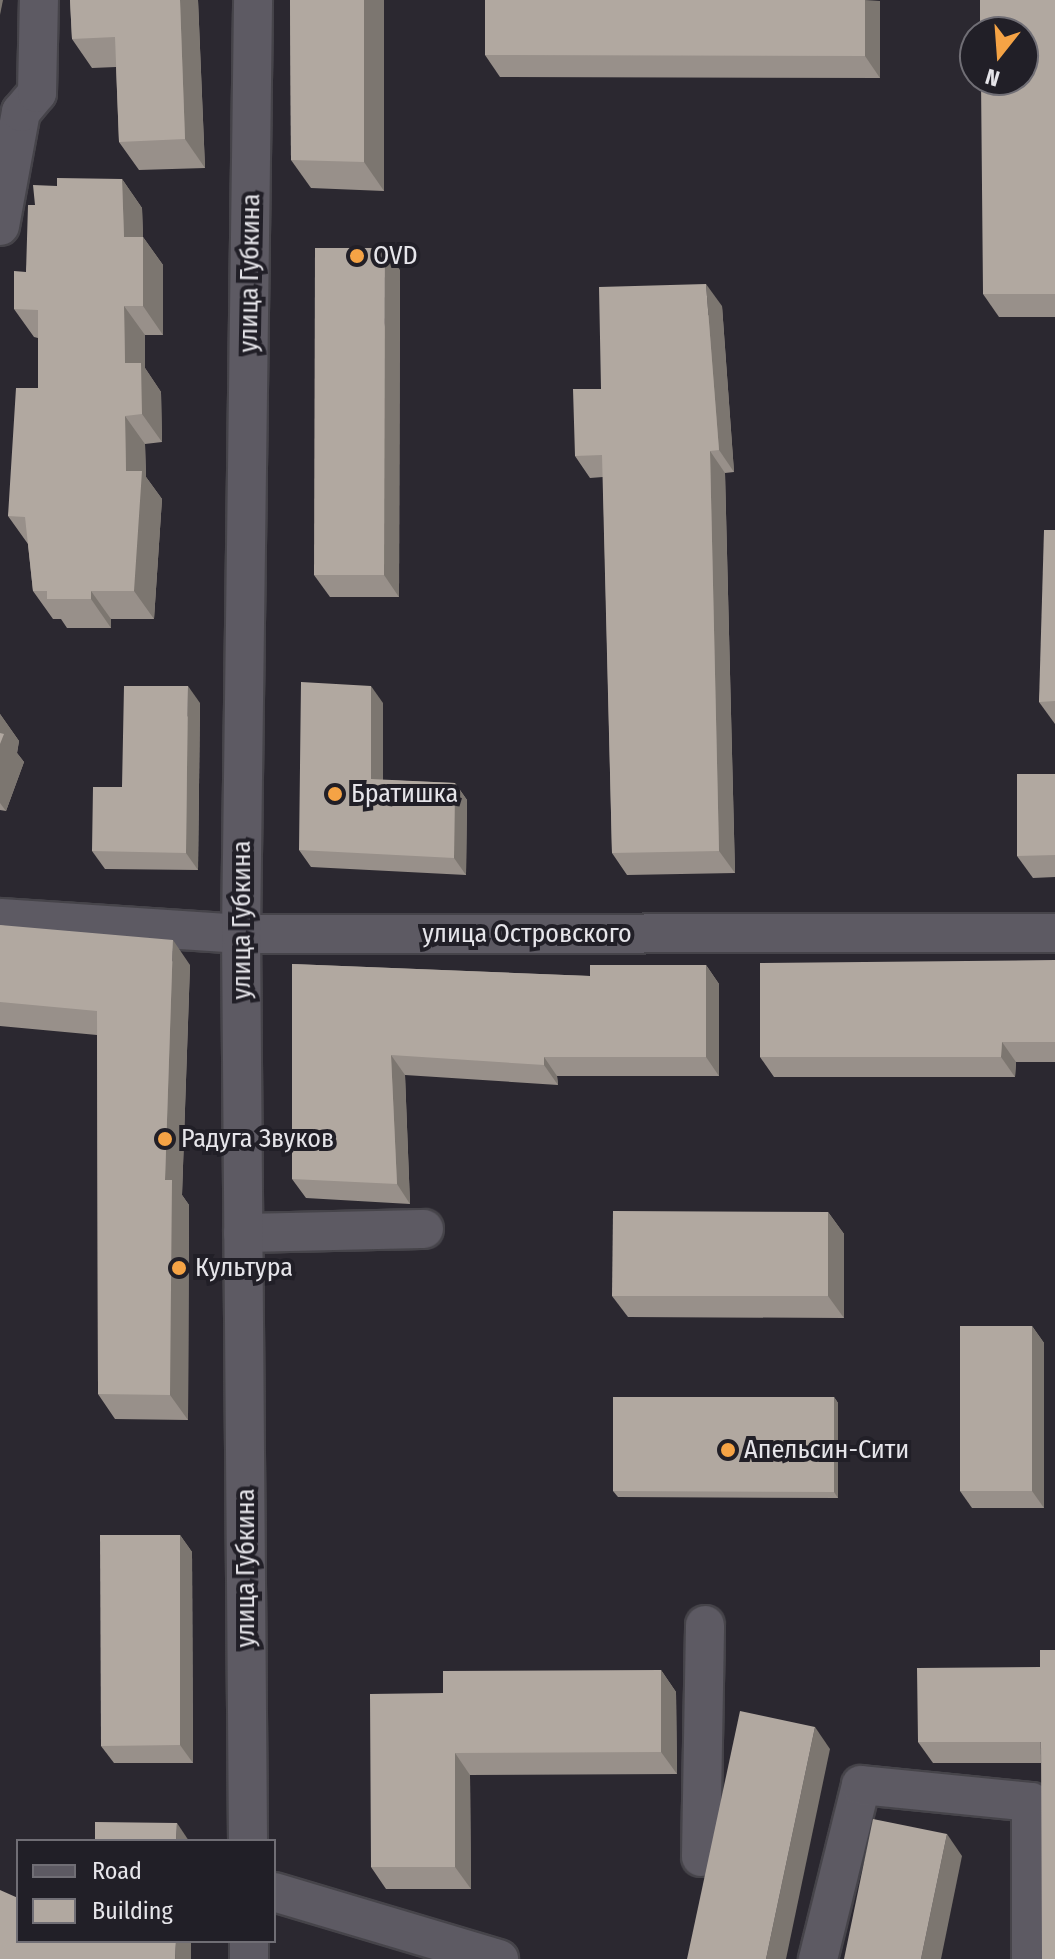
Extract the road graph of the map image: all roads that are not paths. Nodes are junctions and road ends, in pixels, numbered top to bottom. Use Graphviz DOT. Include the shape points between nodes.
graph roads {
  1 [pos="39,0"];
  2 [pos="253,0"];
  3 [pos="0,226"];
  4 [pos="0,918"];
  5 [pos="1055,933"];
  6 [pos="241,934"];
  7 [pos="424,1229"];
  8 [pos="243,1233"];
  9 [pos="705,1625"];
  10 [pos="248,1839"];
  11 [pos="701,1857"];
  12 [pos="276,1893"];
  13 [pos="499,1959"];
  14 [pos="818,1959"];
  15 [pos="1031,1959"];
  1 -- 3 [label="street" via="37,93 21,112"];
  2 -- 6 [label="street, улица Губкина"];
  4 -- 6 [label="street, улица Островского"];
  5 -- 6 [label="street, улица Островского"];
  6 -- 8 [label="street, улица Губкина"];
  7 -- 8 [label="street"];
  8 -- 10 [label="street, улица Губкина"];
  9 -- 11 [label="street"];
  12 -- 13 [label="street"];
  14 -- 15 [label="street" via="861,1785 1031,1802"];
}
